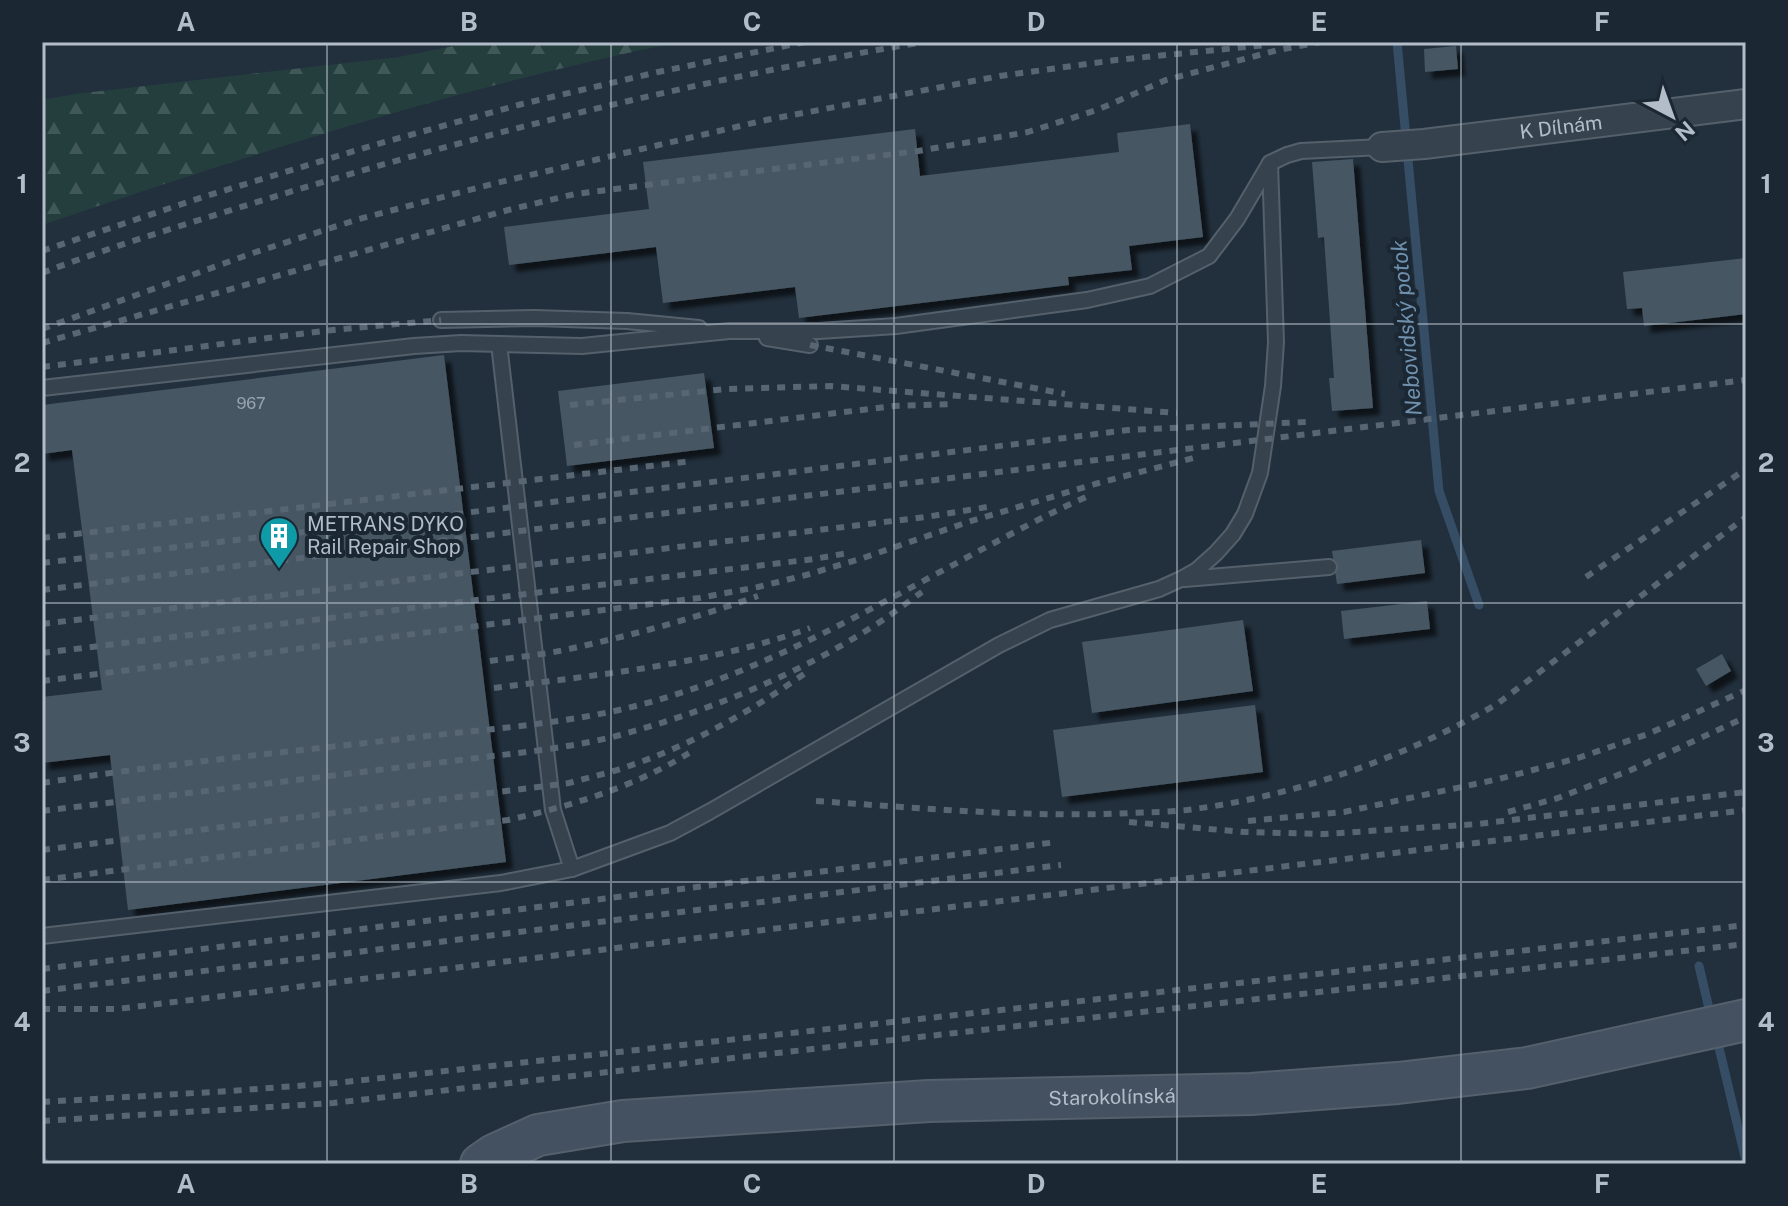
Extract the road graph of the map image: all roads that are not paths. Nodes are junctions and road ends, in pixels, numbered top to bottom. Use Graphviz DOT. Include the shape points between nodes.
graph roads {
  1 [pos="1746,104"];
  2 [pos="1382,147"];
  3 [pos="1270,163"];
  4 [pos="441,320"];
  5 [pos="729,331"];
  6 [pos="499,344"];
  7 [pos="810,345"];
  8 [pos="42,388"];
  9 [pos="1329,567"];
  10 [pos="1181,579"];
  11 [pos="572,869"];
  12 [pos="42,936"];
  13 [pos="1725,1025"];
  14 [pos="481,1164"];
  1 -- 2 [label="street, K Dílnám"];
  2 -- 3 [label="lane" via="1301,151"];
  3 -- 5 [label="lane" via="1209,256 1150,286 1087,300 896,326"];
  3 -- 10 [label="lane" via="1276,342 1260,473 1233,534"];
  4 -- 5 [label="lane" via="535,318"];
  5 -- 6 [label="lane" via="582,346"];
  5 -- 7 [label="lane"];
  6 -- 8 [label="lane" via="414,346"];
  6 -- 11 [label="lane" via="553,810"];
  9 -- 10 [label="lane"];
  10 -- 11 [label="lane" via="1050,620 670,833"];
  11 -- 12 [label="lane" via="501,883"];
  13 -- 14 [label="street, Starokolínská" via="1527,1068 1398,1083 1251,1094 929,1101 623,1121 538,1135"];
}
